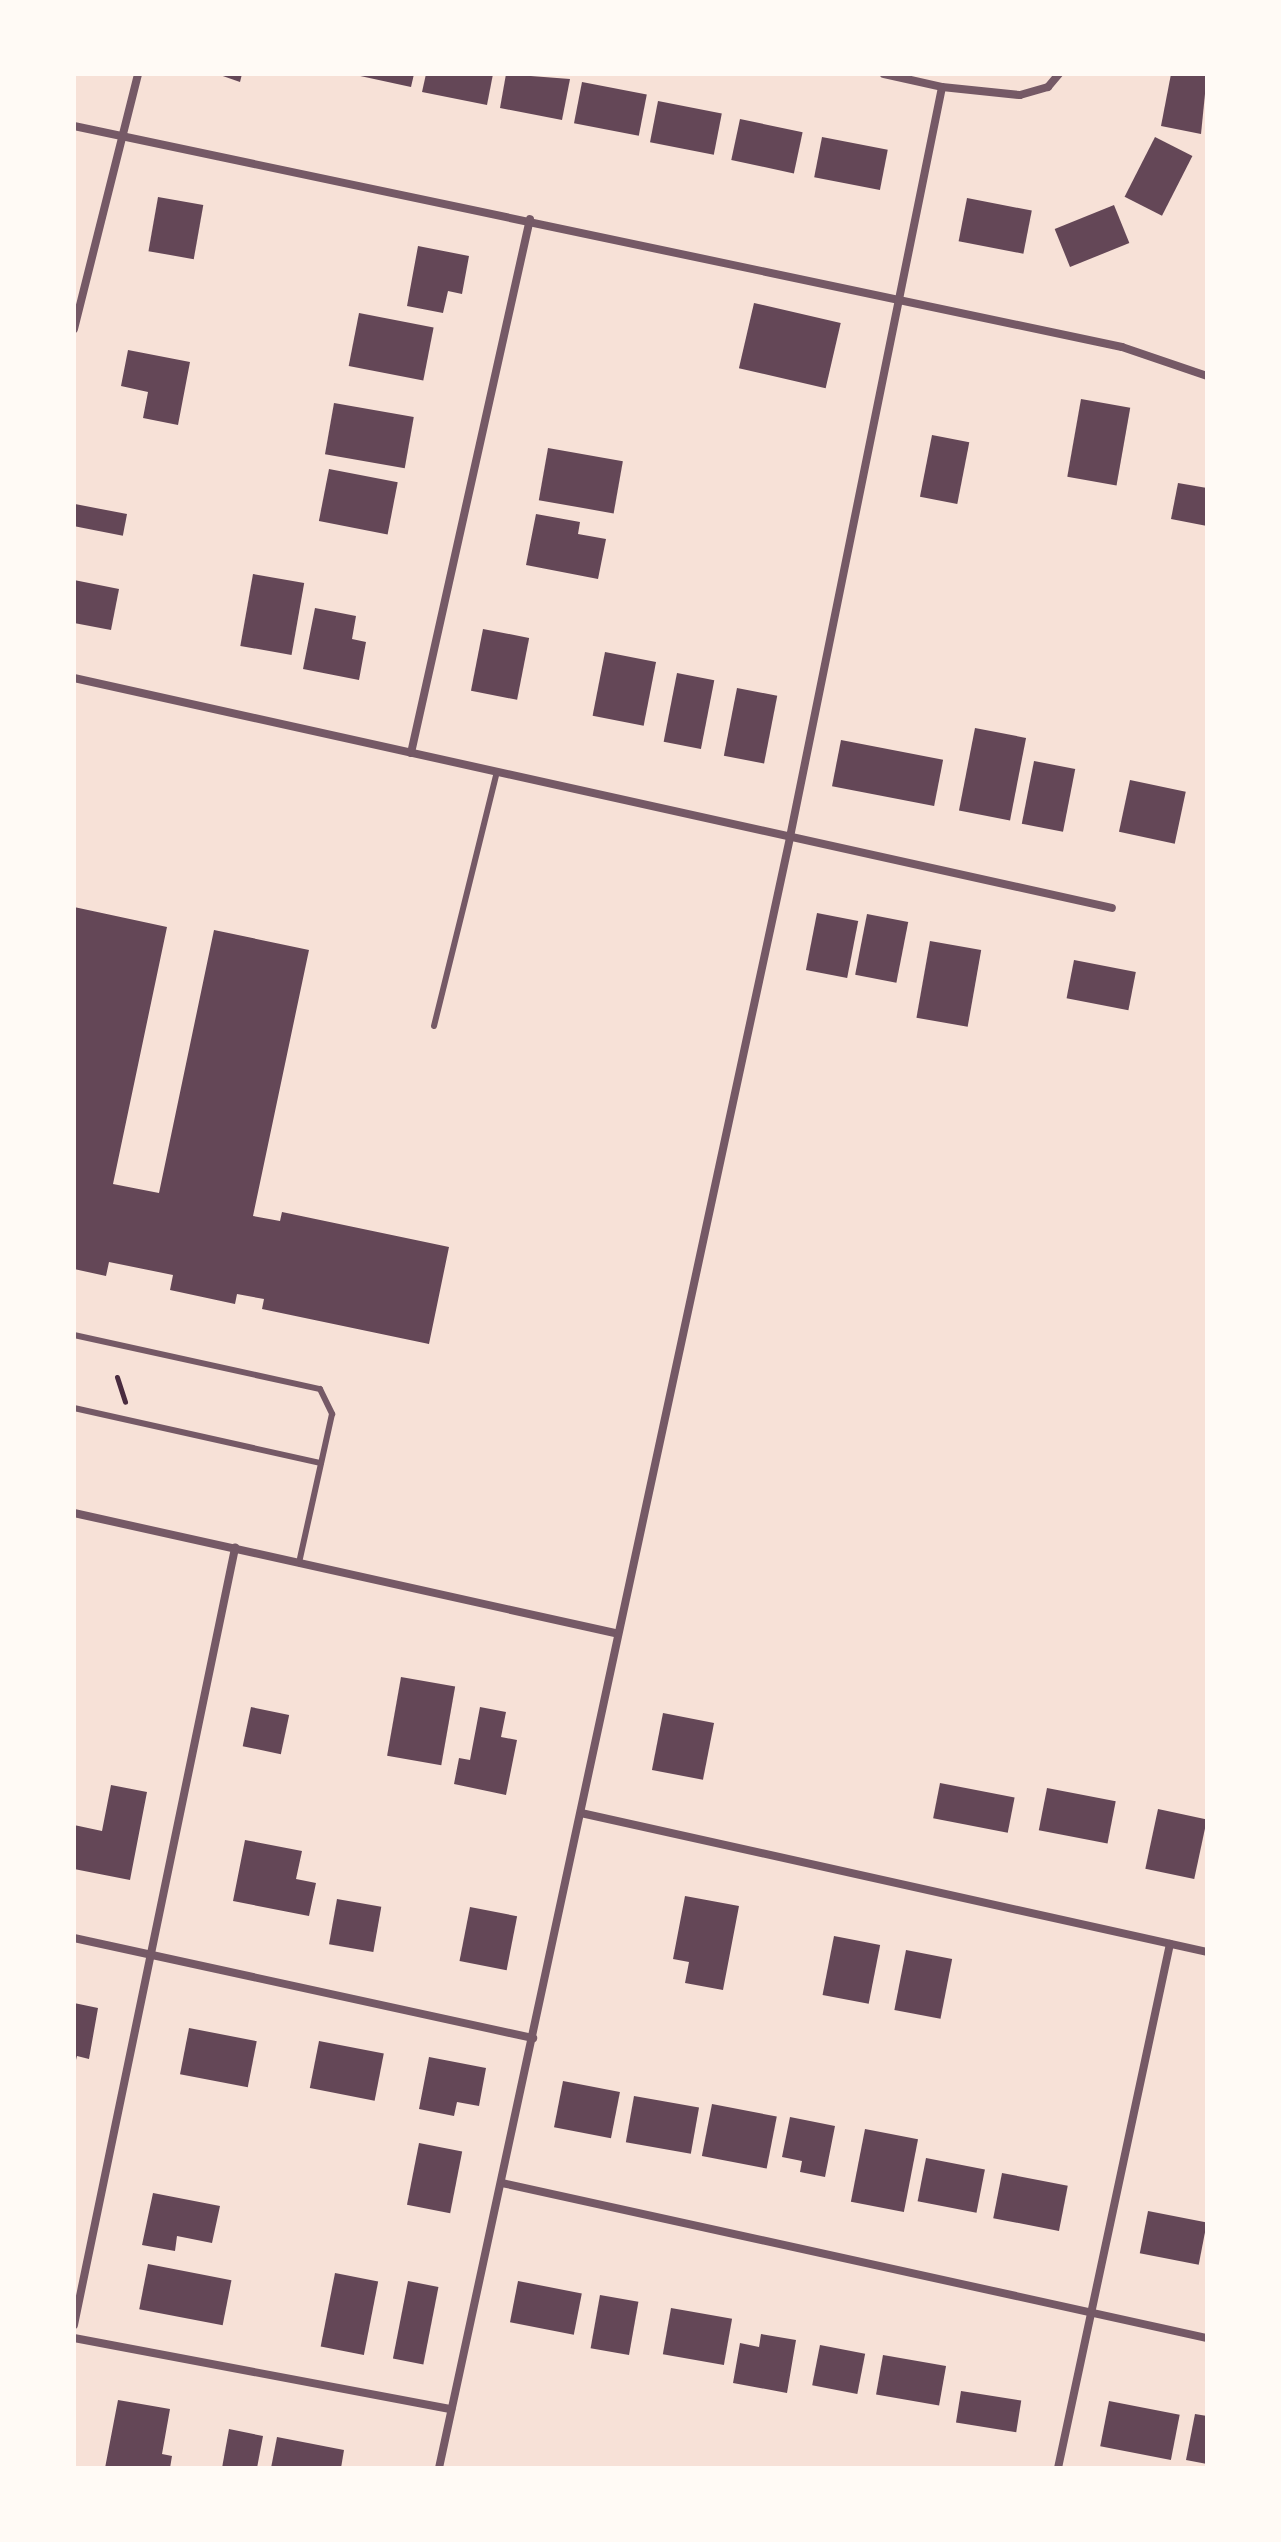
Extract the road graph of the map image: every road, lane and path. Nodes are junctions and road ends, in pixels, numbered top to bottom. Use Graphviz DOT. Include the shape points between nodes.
graph roads {
  1 [pos="138,74"];
  2 [pos="884,74"];
  3 [pos="1059,74"];
  4 [pos="942,87"];
  5 [pos="74,126"];
  6 [pos="120,135"];
  7 [pos="530,219"];
  8 [pos="899,303"];
  9 [pos="74,329"];
  10 [pos="1207,376"];
  11 [pos="74,678"];
  12 [pos="411,753"];
  13 [pos="497,772"];
  14 [pos="790,837"];
  15 [pos="1112,908"];
  16 [pos="434,1026"];
  17 [pos="74,1335"];
  18 [pos="117,1377"];
  19 [pos="127,1407"];
  20 [pos="74,1408"];
  21 [pos="321,1463"];
  22 [pos="74,1513"];
  23 [pos="235,1548"];
  24 [pos="299,1563"];
  25 [pos="615,1633"];
  26 [pos="581,1813"];
  27 [pos="74,1938"];
  28 [pos="1170,1944"];
  29 [pos="1207,1952"];
  30 [pos="151,1956"];
  31 [pos="533,2038"];
  32 [pos="502,2183"];
  33 [pos="1091,2312"];
  34 [pos="74,2325"];
  35 [pos="74,2338"];
  36 [pos="1207,2338"];
  37 [pos="451,2409"];
  38 [pos="439,2468"];
  39 [pos="1058,2468"];
  1 -- 6 [label="street"];
  2 -- 4 [label="street"];
  3 -- 4 [label="street" via="1048,87 1020,95"];
  4 -- 8 [label="street"];
  5 -- 6 [label="street"];
  6 -- 7 [label="street"];
  6 -- 9 [label="street"];
  7 -- 8 [label="street"];
  7 -- 12 [label="street"];
  8 -- 10 [label="street" via="1122,347"];
  8 -- 14 [label="street"];
  11 -- 12 [label="street"];
  12 -- 13 [label="street"];
  13 -- 14 [label="street"];
  13 -- 16 [label="lane"];
  14 -- 15 [label="street"];
  14 -- 25 [label="street"];
  17 -- 21 [label="lane" via="320,1389 332,1414"];
  18 -- 19 [label="path"];
  20 -- 21 [label="lane"];
  21 -- 24 [label="lane"];
  22 -- 23 [label="street"];
  23 -- 24 [label="street"];
  23 -- 30 [label="street"];
  24 -- 25 [label="street"];
  25 -- 26 [label="street"];
  26 -- 28 [label="street"];
  26 -- 31 [label="street"];
  27 -- 30 [label="street"];
  28 -- 29 [label="street"];
  28 -- 33 [label="street"];
  30 -- 31 [label="street"];
  30 -- 34 [label="street"];
  31 -- 32 [label="street"];
  32 -- 33 [label="street"];
  32 -- 37 [label="street"];
  33 -- 36 [label="street"];
  33 -- 39 [label="street"];
  35 -- 37 [label="street"];
  37 -- 38 [label="street"];
}
